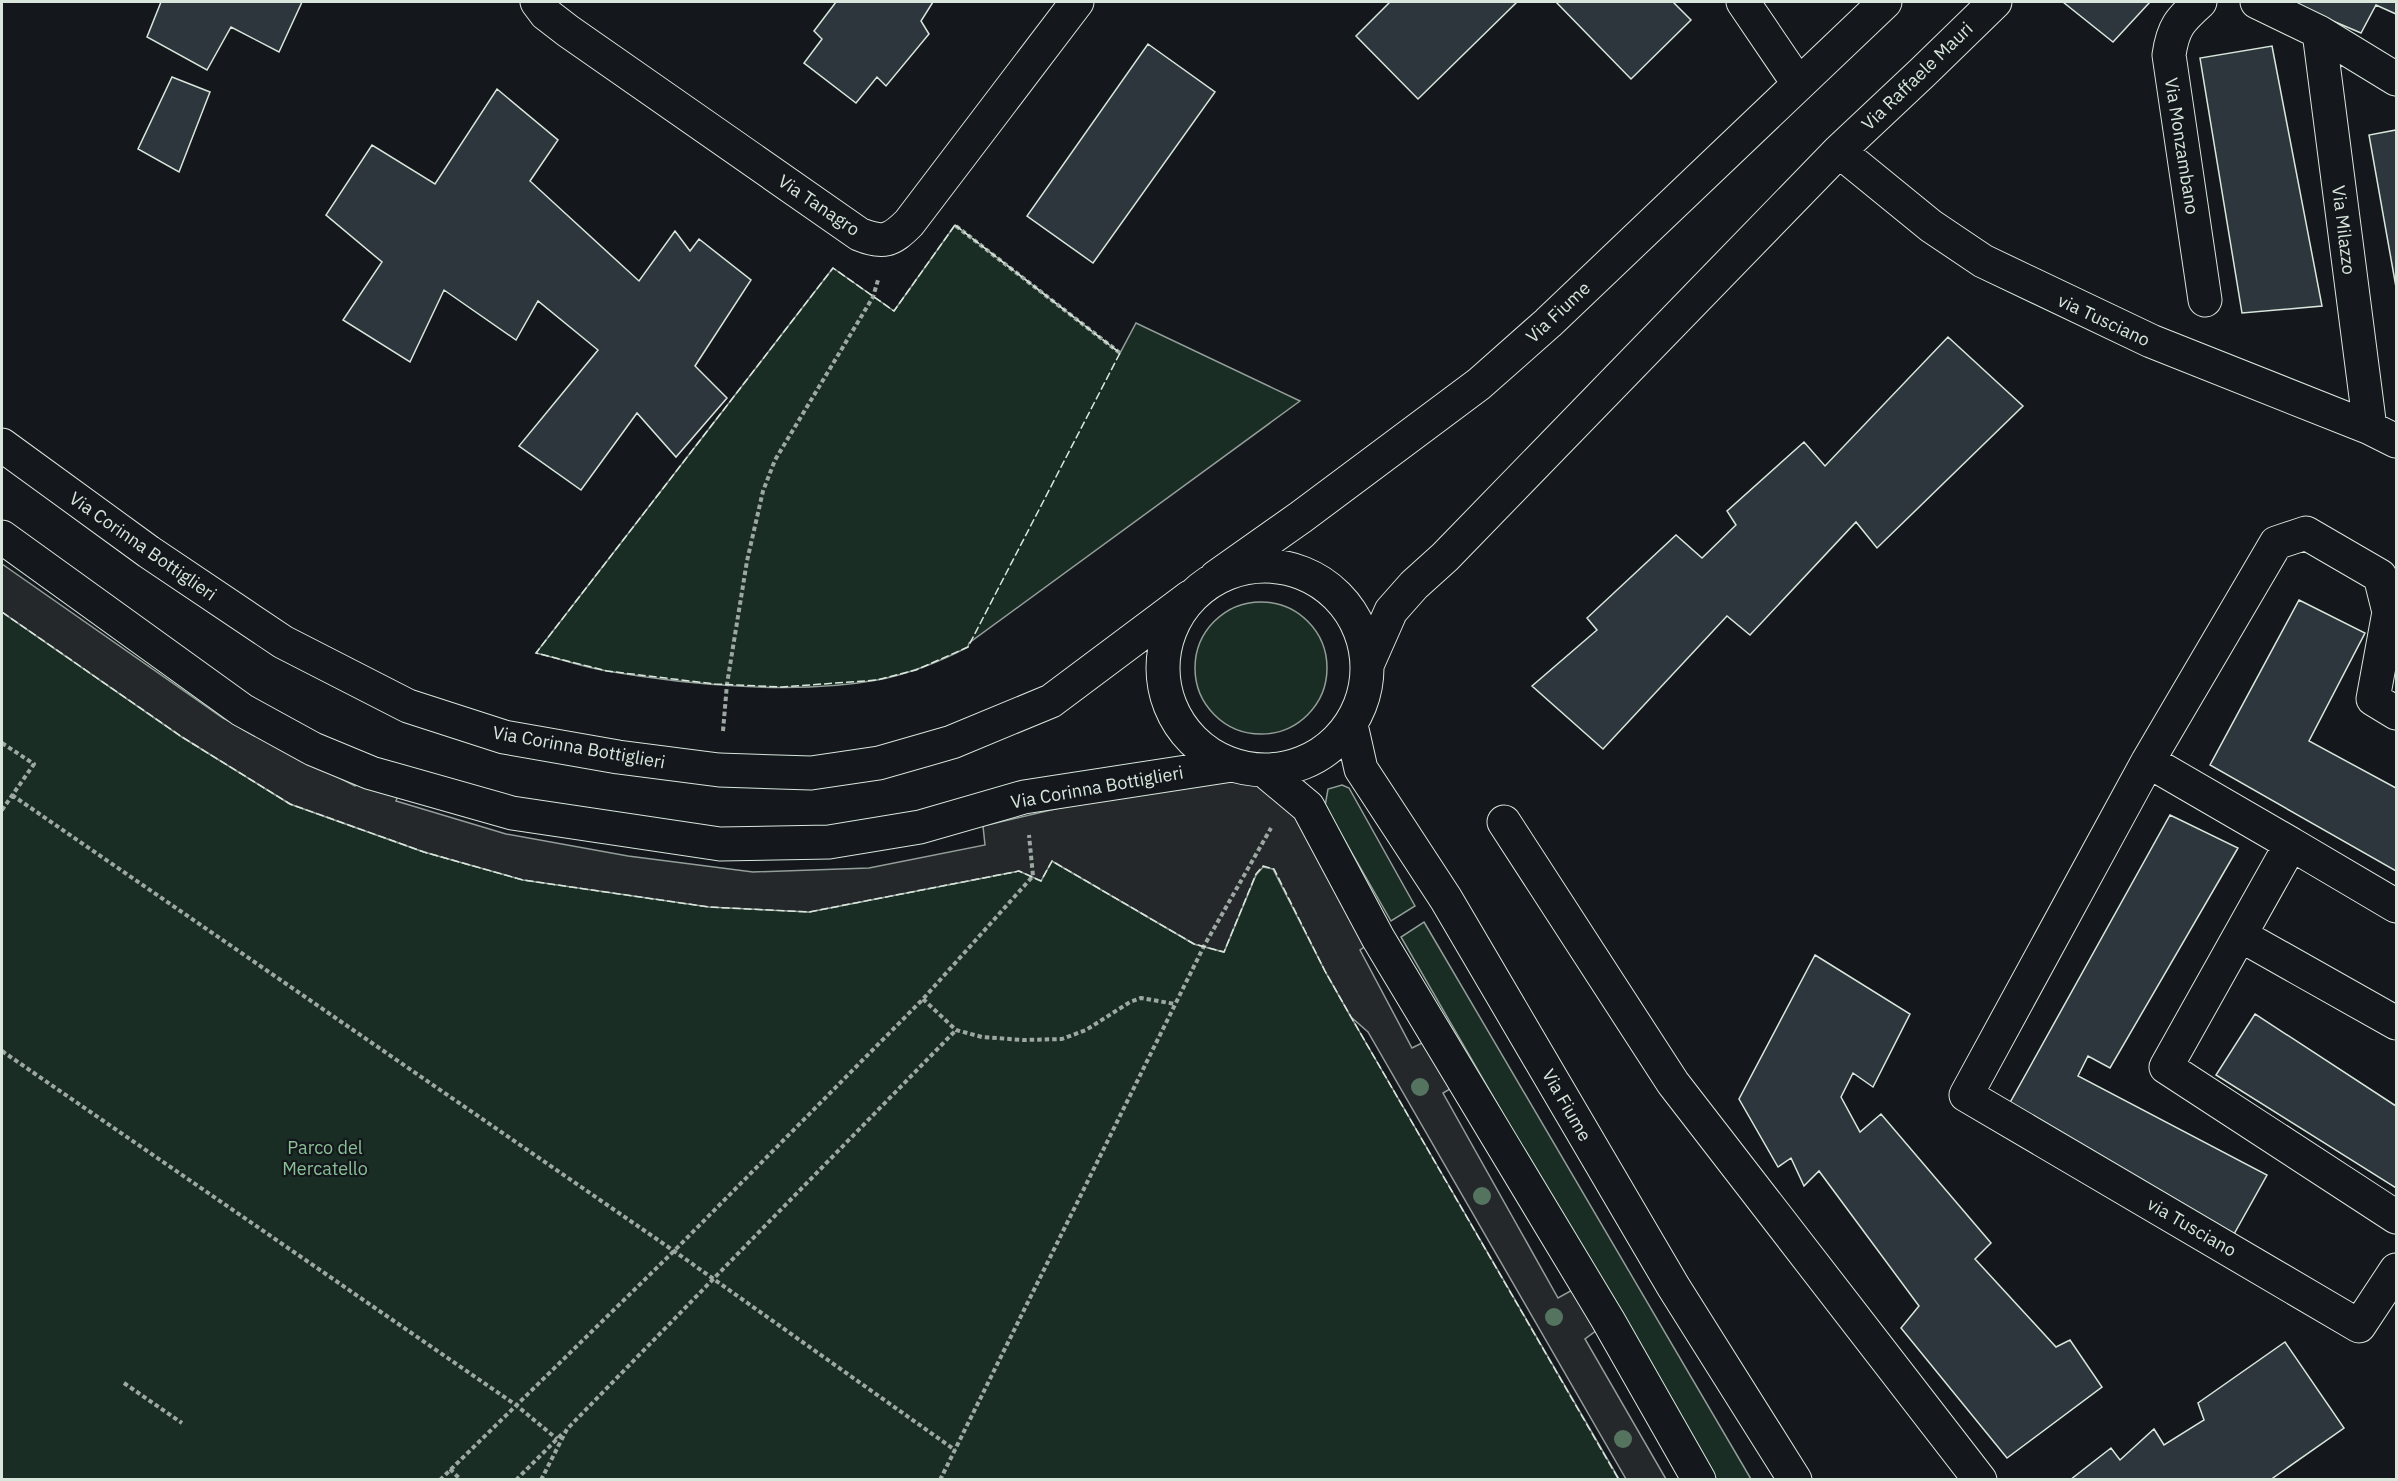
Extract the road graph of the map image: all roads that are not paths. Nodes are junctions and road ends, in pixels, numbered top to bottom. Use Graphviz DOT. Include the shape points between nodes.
graph roads {
  1 [pos="537,2"];
  2 [pos="1077,2"];
  3 [pos="1743,2"];
  4 [pos="1995,2"];
  5 [pos="2200,2"];
  6 [pos="2257,2"];
  7 [pos="1879,8"];
  8 [pos="2319,32"];
  9 [pos="2397,79"];
  10 [pos="1798,83"];
  11 [pos="1839,151"];
  12 [pos="2205,300"];
  13 [pos="2383,435"];
  14 [pos="2,445"];
  15 [pos="2,537"];
  16 [pos="1216,577"];
  17 [pos="1190,597"];
  18 [pos="1368,663"];
  19 [pos="2397,713"];
  20 [pos="1351,725"];
  21 [pos="2148,761"];
  22 [pos="1232,765"];
  23 [pos="1265,771"];
  24 [pos="1504,822"];
  25 [pos="2291,844"];
  26 [pos="2397,906"];
  27 [pos="2240,935"];
  28 [pos="2397,1023"];
  29 [pos="2397,1217"];
  30 [pos="2397,1270"];
  31 [pos="1700,1479"];
  32 [pos="1795,1479"];
  33 [pos="1980,1479"];
  1 -- 2 [label="street, Via Tanagro" via="546,15 568,31 859,234 874,240 888,239 909,223"];
  3 -- 10 [label="street"];
  4 -- 11 [label="street, Via Raffaele Mauri"];
  5 -- 12 [label="street, Via Monzambano" via="2175,29 2169,55"];
  6 -- 8 [label="street"];
  7 -- 10 [label="street, Via Fiume"];
  8 -- 9 [label="street"];
  8 -- 13 [label="street, Via Milazzo"];
  10 -- 16 [label="street, Via Fiume" via="1479,384"];
  11 -- 13 [label="street, via Tusciano" via="1931,226 1983,261 2151,341"];
  11 -- 18 [label="street" via="1453,549 1413,585 1391,611"];
  14 -- 17 [label="street, Via Corinna Bottiglieri" via="148,552 283,642 408,706 504,737 719,770 811,773 879,763 952,742 1051,701"];
  15 -- 22 [label="street, Via Corinna Bottiglieri" via="242,710 312,749 371,773 512,813 720,844 829,842 920,826 1024,797"];
  16 -- 17 [label="street"];
  16 -- 18 [label="street" via="1240,567 1266,564 1292,568 1316,578 1337,594 1353,614 1364,638"];
  17 -- 22 [label="street" via="1175,618 1166,642 1162,667 1165,692 1189,737 1209,754"];
  18 -- 20 [label="street" via="1367,685"];
  19 -- 21 [label="street" via="2373,699 2389,612 2380,576 2306,533 2276,543"];
  20 -- 23 [label="street" via="1338,740 1305,763"];
  20 -- 32 [label="street, Via Fiume" via="1361,769 1446,899 1673,1286"];
  21 -- 25 [label="street"];
  21 -- 30 [label="street, via Tusciano" via="1966,1095 2359,1326"];
  22 -- 23 [label="street"];
  23 -- 31 [label="street" via="1308,807 1378,938"];
  24 -- 33 [label="street" via="1673,1083"];
  25 -- 26 [label="street"];
  25 -- 27 [label="street"];
  27 -- 28 [label="street"];
  27 -- 29 [label="street" via="2166,1067"];
}
